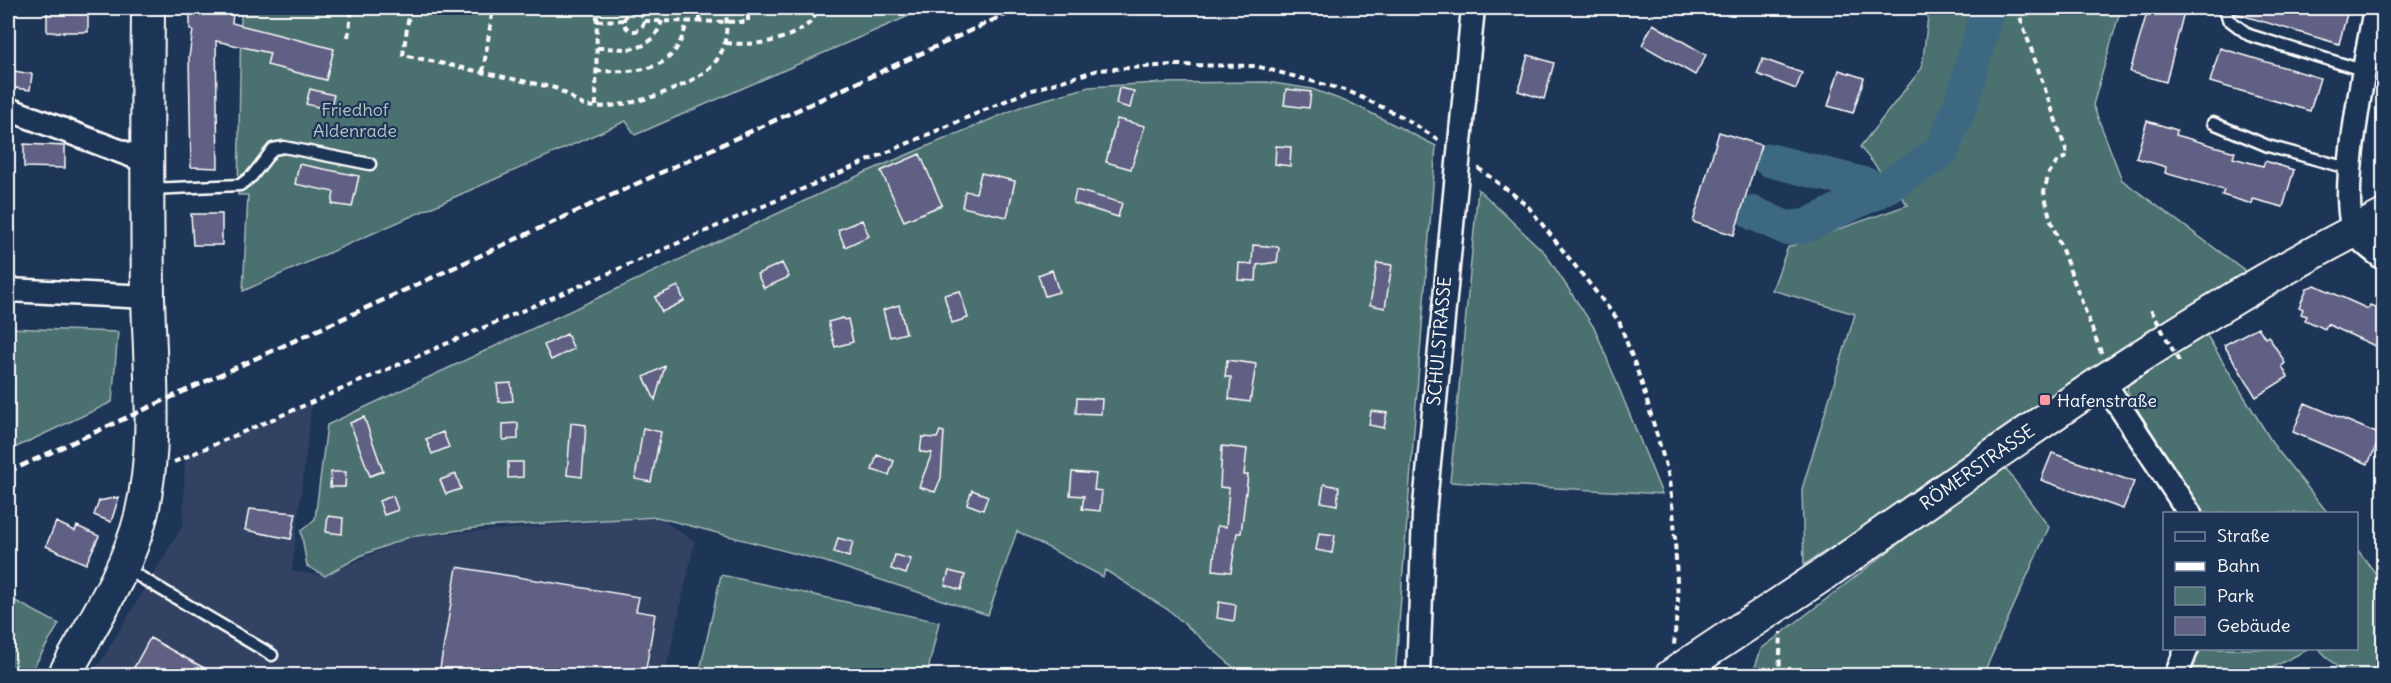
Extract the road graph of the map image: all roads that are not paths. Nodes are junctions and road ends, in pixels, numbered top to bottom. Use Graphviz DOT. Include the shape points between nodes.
graph roads {
  1 [pos="148,8"];
  2 [pos="1473,8"];
  3 [pos="2225,8"];
  4 [pos="2375,8"];
  5 [pos="2365,71"];
  6 [pos="8,109"];
  7 [pos="2213,123"];
  8 [pos="370,164"];
  9 [pos="2351,169"];
  10 [pos="146,175"];
  11 [pos="2384,216"];
  12 [pos="2354,230"];
  13 [pos="2384,259"];
  14 [pos="8,290"];
  15 [pos="148,297"];
  16 [pos="2107,378"];
  17 [pos="2189,512"];
  18 [pos="122,566"];
  19 [pos="2186,650"];
  20 [pos="272,655"];
  21 [pos="64,675"];
  22 [pos="1418,675"];
  23 [pos="1671,675"];
  24 [pos="2176,675"];
  1 -- 10 [label="street"];
  2 -- 22 [label="street, SCHULSTRASSE" via="1424,515"];
  3 -- 5 [label="lane" via="2228,19 2249,35"];
  4 -- 5 [label="street"];
  5 -- 9 [label="street"];
  6 -- 10 [label="street"];
  7 -- 9 [label="lane" via="2268,146"];
  8 -- 10 [label="lane" via="284,147 273,149 240,185"];
  9 -- 12 [label="street"];
  10 -- 15 [label="street"];
  11 -- 12 [label="street, RÖMERSTRASSE"];
  12 -- 13 [label="street"];
  12 -- 16 [label="street, RÖMERSTRASSE" via="2225,301"];
  14 -- 15 [label="street"];
  15 -- 18 [label="street" via="148,473 141,517"];
  16 -- 17 [label="street"];
  16 -- 23 [label="street, RÖMERSTRASSE"];
  18 -- 20 [label="lane"];
  18 -- 21 [label="street"];
  19 -- 24 [label="street"];
}
